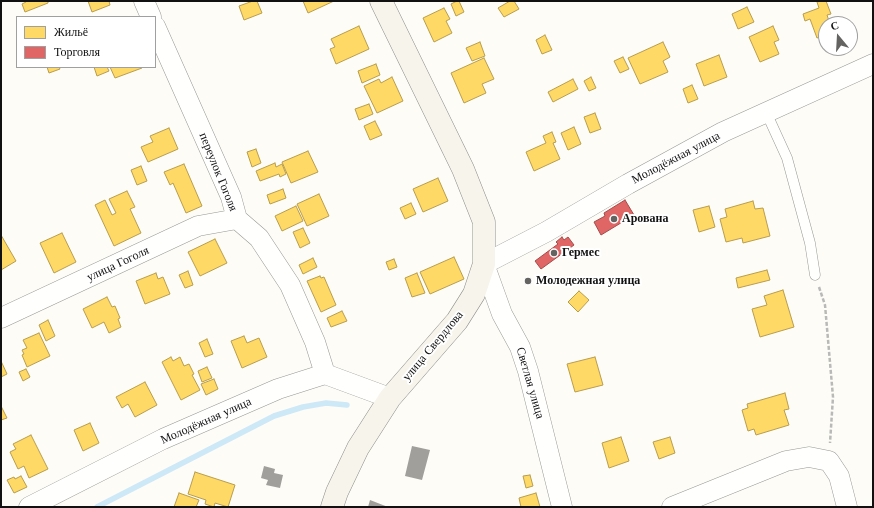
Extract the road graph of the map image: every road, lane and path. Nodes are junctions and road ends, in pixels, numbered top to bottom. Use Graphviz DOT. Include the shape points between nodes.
graph roads {
  1 [pos="144,1"];
  2 [pos="381,1"];
  3 [pos="151,16"];
  4 [pos="156,28"];
  5 [pos="873,64"];
  6 [pos="766,112"];
  7 [pos="237,219"];
  8 [pos="484,264"];
  9 [pos="815,275"];
  10 [pos="1,318"];
  11 [pos="325,374"];
  12 [pos="390,398"];
  13 [pos="829,462"];
  14 [pos="29,507"];
  15 [pos="332,507"];
  16 [pos="562,507"];
  17 [pos="672,507"];
  18 [pos="847,507"];
  1 -- 3 [label="street"];
  2 -- 8 [label="street, улица Свердлова" via="463,169 484,222"];
  4 -- 7 [label="street, переулок Гоголя" via="231,198"];
  5 -- 6 [label="street, Молодёжная улица"];
  6 -- 8 [label="street, Молодёжная улица" via="709,140"];
  6 -- 9 [label="lane" via="787,158 810,243"];
  7 -- 10 [label="street, улица Гоголя" via="198,226"];
  7 -- 11 [label="street, переулок Гоголя" via="259,238 290,285 315,342"];
  8 -- 12 [label="street, улица Свердлова" via="474,294 457,321"];
  8 -- 16 [label="street, Светлая улица" via="502,314 520,347 528,371"];
  9 -- 13 [label="path" via="825,305 833,397"];
  11 -- 12 [label="street"];
  11 -- 14 [label="street, Молодёжная улица" via="278,389 163,440"];
  12 -- 15 [label="street, улица Свердлова" via="358,448"];
  13 -- 17 [label="street" via="809,457 786,461"];
  13 -- 18 [label="street" via="839,476"];
}
